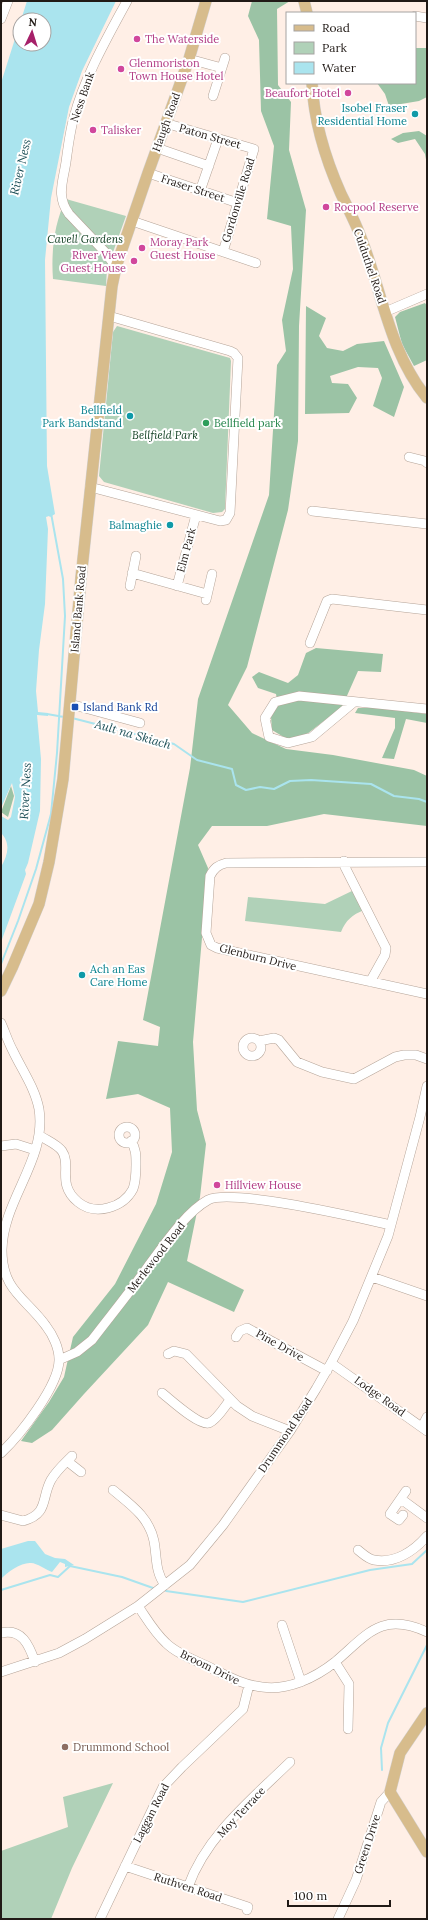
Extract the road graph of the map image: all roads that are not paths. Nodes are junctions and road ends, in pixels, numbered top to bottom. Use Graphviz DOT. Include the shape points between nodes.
graph roads {
  1 [pos="8,1"];
  2 [pos="127,1"];
  3 [pos="206,1"];
  4 [pos="304,1"];
  5 [pos="307,12"];
  6 [pos="416,16"];
  7 [pos="427,18"];
  8 [pos="1,19"];
  9 [pos="189,58"];
  10 [pos="225,58"];
  11 [pos="222,68"];
  12 [pos="312,84"];
  13 [pos="213,96"];
  14 [pos="166,123"];
  15 [pos="218,139"];
  16 [pos="157,148"];
  17 [pos="254,149"];
  18 [pos="209,166"];
  19 [pos="148,173"];
  20 [pos="200,191"];
  21 [pos="238,203"];
  22 [pos="132,221"];
  23 [pos="223,252"];
  24 [pos="256,263"];
  25 [pos="116,267"];
  26 [pos="427,294"];
  27 [pos="385,312"];
  28 [pos="109,316"];
  29 [pos="427,398"];
  30 [pos="409,458"];
  31 [pos="427,463"];
  32 [pos="90,487"];
  33 [pos="312,511"];
  34 [pos="196,515"];
  35 [pos="427,524"];
  36 [pos="136,556"];
  37 [pos="132,573"];
  38 [pos="212,574"];
  39 [pos="130,586"];
  40 [pos="177,586"];
  41 [pos="427,610"];
  42 [pos="310,643"];
  43 [pos="354,702"];
  44 [pos="427,709"];
  45 [pos="69,713"];
  46 [pos="140,723"];
  47 [pos="344,861"];
  48 [pos="427,862"];
  49 [pos="370,982"];
  50 [pos="1,991"];
  51 [pos="427,994"];
  52 [pos="1,1023"];
  53 [pos="259,1041"];
  54 [pos="427,1059"];
  55 [pos="427,1086"];
  56 [pos="424,1118"];
  57 [pos="39,1135"];
  58 [pos="131,1141"];
  59 [pos="1,1146"];
  60 [pos="35,1150"];
  61 [pos="391,1225"];
  62 [pos="3,1273"];
  63 [pos="372,1277"];
  64 [pos="427,1296"];
  65 [pos="236,1337"];
  66 [pos="168,1354"];
  67 [pos="59,1360"];
  68 [pos="329,1367"];
  69 [pos="162,1394"];
  70 [pos="230,1400"];
  71 [pos="427,1417"];
  72 [pos="424,1429"];
  73 [pos="290,1430"];
  74 [pos="1,1453"];
  75 [pos="80,1472"];
  76 [pos="112,1502"];
  77 [pos="1,1515"];
  78 [pos="403,1515"];
  79 [pos="427,1518"];
  80 [pos="427,1536"];
  81 [pos="358,1550"];
  82 [pos="165,1585"];
  83 [pos="138,1606"];
  84 [pos="282,1625"];
  85 [pos="427,1632"];
  86 [pos="1,1633"];
  87 [pos="35,1662"];
  88 [pos="335,1662"];
  89 [pos="1,1672"];
  90 [pos="301,1682"];
  91 [pos="250,1685"];
  92 [pos="427,1713"];
  93 [pos="346,1722"];
  94 [pos="287,1767"];
  95 [pos="390,1792"];
  96 [pos="427,1852"];
  97 [pos="125,1866"];
  98 [pos="188,1887"];
  99 [pos="247,1910"];
  100 [pos="100,1919"];
  101 [pos="338,1919"];
  1 -- 8 [label="street"];
  2 -- 25 [label="street, Ness Bank" via="103,45 81,94 68,146 61,194 69,214 106,252"];
  3 -- 9 [label="main road, Haugh Road"];
  4 -- 5 [label="main road"];
  6 -- 7 [label="street"];
  9 -- 11 [label="street"];
  9 -- 14 [label="main road, Haugh Road"];
  10 -- 11 [label="street"];
  11 -- 13 [label="street"];
  12 -- 27 [label="main road, Culduthel Road" via="314,113 322,148 358,229"];
  14 -- 15 [label="street, Paton Street"];
  14 -- 16 [label="main road, Haugh Road"];
  15 -- 17 [label="street, Paton Street"];
  15 -- 18 [label="street"];
  16 -- 18 [label="street"];
  16 -- 19 [label="main road, Haugh Road"];
  17 -- 21 [label="street, Gordonville Road"];
  18 -- 20 [label="street"];
  19 -- 20 [label="street, Fraser Street"];
  19 -- 22 [label="main road, Haugh Road"];
  20 -- 21 [label="street, Fraser Street"];
  21 -- 23 [label="street, Gordonville Road"];
  22 -- 23 [label="street, Gordonville Road"];
  22 -- 25 [label="main road, Island Bank Road"];
  23 -- 24 [label="street, Gordonville Road"];
  25 -- 28 [label="main road, Island Bank Road"];
  26 -- 27 [label="street"];
  27 -- 29 [label="main road, Culduthel Road" via="408,370"];
  28 -- 32 [label="main road, Island Bank Road"];
  28 -- 34 [label="street" via="230,351 238,358 230,513 226,520"];
  30 -- 31 [label="street"];
  32 -- 34 [label="street"];
  32 -- 45 [label="main road, Island Bank Road"];
  33 -- 35 [label="street"];
  34 -- 40 [label="street, Elm Park"];
  36 -- 37 [label="street"];
  37 -- 39 [label="street"];
  37 -- 40 [label="street, Elm Park"];
  38 -- 40 [label="street, Elm Park" via="206,597"];
  41 -- 42 [label="street" via="332,599 327,602"];
  43 -- 43 [label="street" via="312,737 288,743 269,737 265,718 276,702 300,696"];
  43 -- 44 [label="street"];
  45 -- 46 [label="street"];
  45 -- 50 [label="main road, Island Bank Road" via="63,779 49,862 38,904"];
  47 -- 48 [label="street, Glenburn Drive"];
  47 -- 49 [label="street" via="386,948 385,955"];
  47 -- 49 [label="street, Glenburn Drive" via="219,864 210,876 206,933 211,944 217,948"];
  49 -- 51 [label="street, Glenburn Drive"];
  52 -- 57 [label="street" via="36,1096 40,1120"];
  53 -- 54 [label="street" via="274,1038 279,1040 297,1062 322,1072 354,1079 400,1056 416,1055"];
  55 -- 56 [label="street, Drummond Road"];
  56 -- 61 [label="street, Drummond Road"];
  57 -- 58 [label="street" via="62,1151 65,1159 65,1181 73,1197 89,1208 100,1209 120,1203 126,1199 133,1187 136,1180 136,1152"];
  57 -- 60 [label="street"];
  59 -- 60 [label="street" via="16,1144"];
  60 -- 62 [label="street" via="7,1217 2,1251"];
  61 -- 63 [label="street, Drummond Road"];
  61 -- 67 [label="street, Merlewood Road" via="238,1197 209,1199 170,1237 92,1340 77,1352"];
  62 -- 67 [label="street" via="12,1289 46,1326 54,1340"];
  63 -- 64 [label="street"];
  63 -- 68 [label="street, Drummond Road"];
  65 -- 68 [label="street, Pine Drive" via="240,1331 247,1328"];
  66 -- 70 [label="street" via="180,1351 192,1358"];
  67 -- 74 [label="street" via="52,1383 38,1407 21,1432"];
  68 -- 72 [label="street, Lodge Road"];
  68 -- 73 [label="street, Drummond Road"];
  69 -- 70 [label="street" via="207,1424 216,1418"];
  70 -- 73 [label="street" via="252,1416"];
  71 -- 72 [label="street"];
  73 -- 82 [label="street, Drummond Road" via="207,1546 190,1565"];
  75 -- 77 [label="street" via="70,1458 51,1480 43,1508 38,1515 24,1521"];
  76 -- 82 [label="street" via="116,1492 146,1520 154,1542 159,1572"];
  78 -- 79 [label="street" via="399,1520 390,1514 404,1495"];
  80 -- 81 [label="street" via="413,1551 393,1558 374,1560"];
  82 -- 83 [label="street, Drummond Road"];
  83 -- 87 [label="street, Drummond Road" via="85,1639"];
  83 -- 91 [label="street, Broom Drive" via="158,1635 172,1648 238,1682"];
  84 -- 90 [label="street"];
  85 -- 88 [label="street, Broom Drive" via="412,1626 383,1626 370,1631"];
  86 -- 87 [label="street" via="22,1636"];
  87 -- 89 [label="street, Drummond Road"];
  88 -- 90 [label="street, Broom Drive"];
  88 -- 93 [label="street" via="349,1684"];
  90 -- 91 [label="street, Broom Drive" via="263,1688"];
  91 -- 97 [label="street, Laggan Road" via="243,1709 173,1775 163,1788"];
  92 -- 95 [label="main road" via="400,1753"];
  94 -- 98 [label="street, Moy Terrace" via="222,1830 194,1870"];
  95 -- 96 [label="main road"];
  95 -- 101 [label="street, Green Drive" via="380,1804 356,1880"];
  97 -- 98 [label="street, Ruthven Road"];
  97 -- 100 [label="street, Laggan Road"];
  98 -- 99 [label="street, Ruthven Road" via="248,1907"];
}
